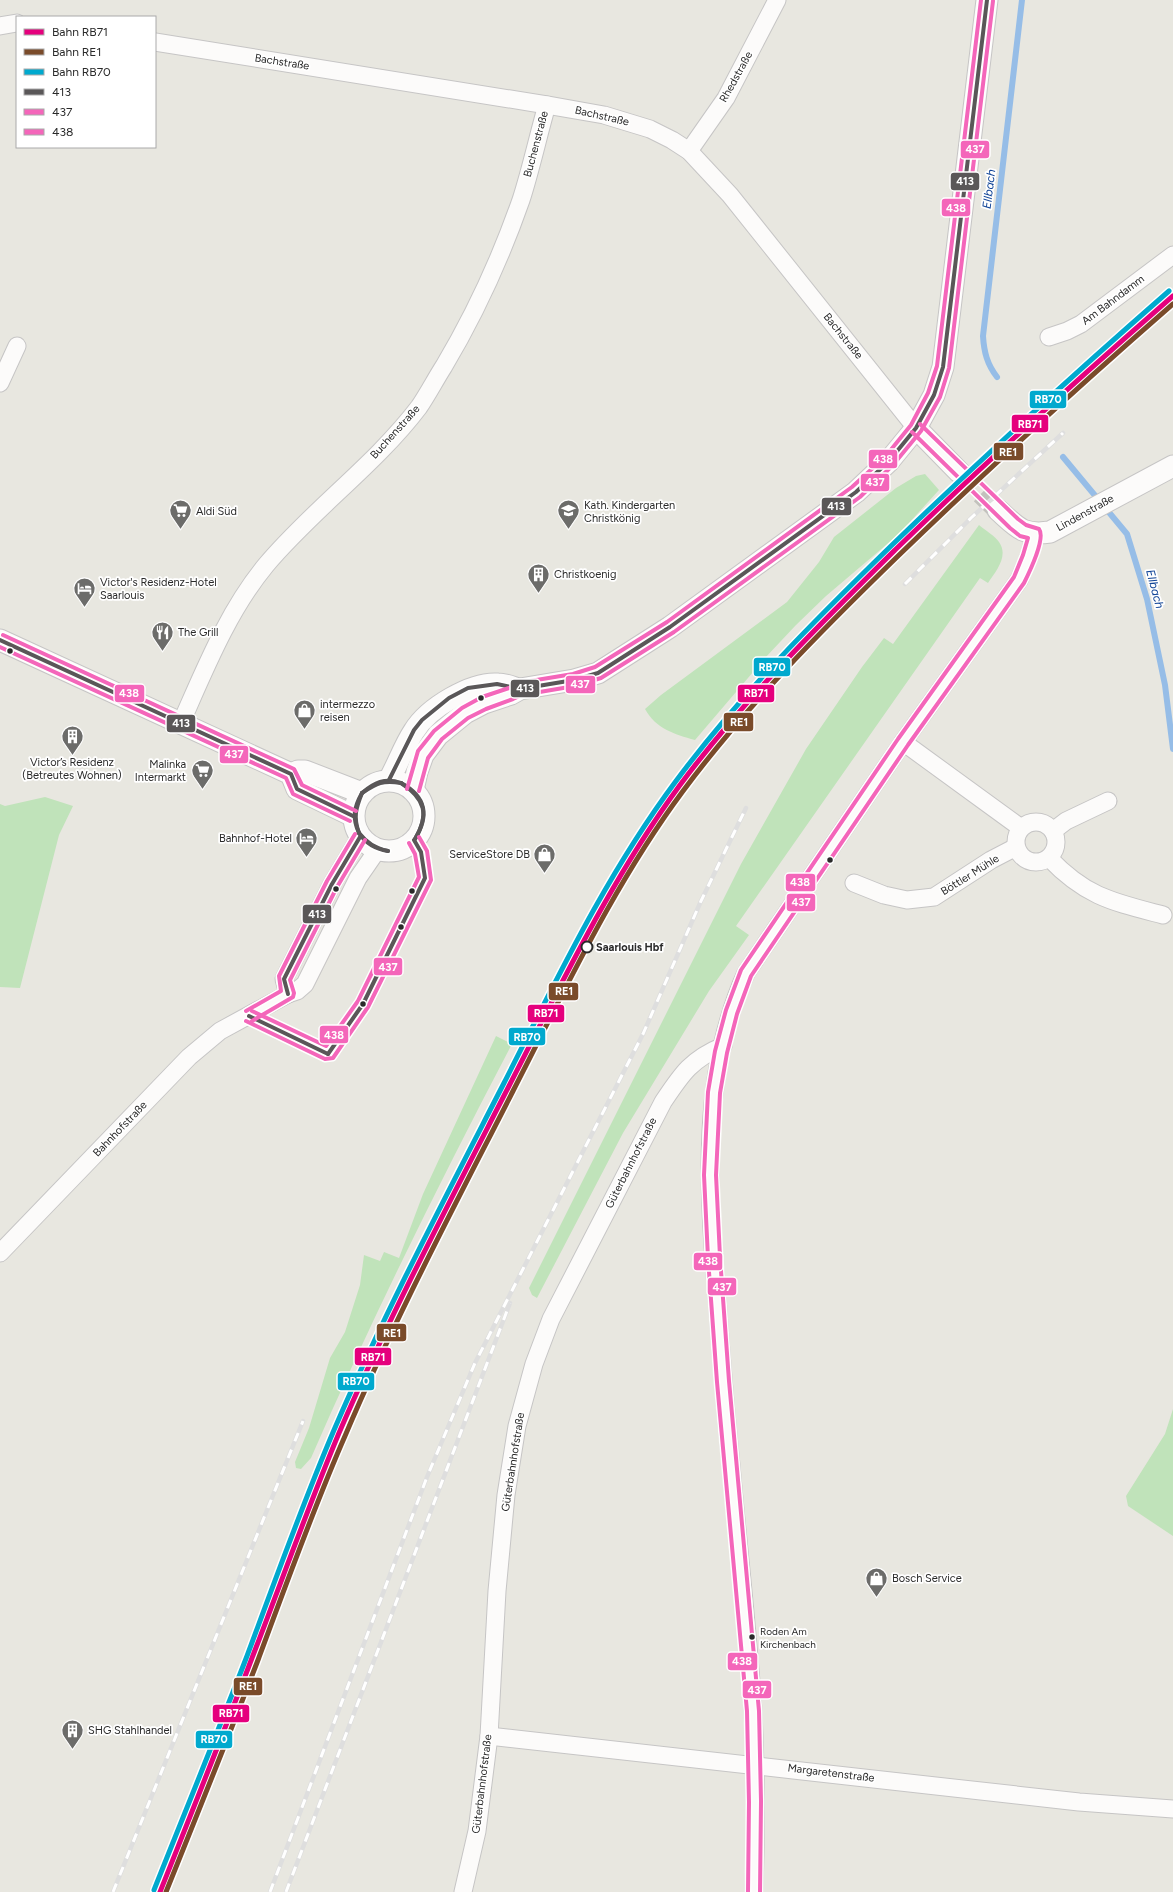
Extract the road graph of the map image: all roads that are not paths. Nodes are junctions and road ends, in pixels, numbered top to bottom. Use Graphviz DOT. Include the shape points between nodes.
graph roads {
  1 [pos="777,0"];
  2 [pos="987,0"];
  3 [pos="0,13"];
  4 [pos="10,24"];
  5 [pos="156,42"];
  6 [pos="547,104"];
  7 [pos="689,151"];
  8 [pos="1173,255"];
  9 [pos="1049,337"];
  10 [pos="16,346"];
  11 [pos="0,383"];
  12 [pos="916,428"];
  13 [pos="1173,466"];
  14 [pos="959,472"];
  15 [pos="998,510"];
  16 [pos="1035,534"];
  17 [pos="0,640"];
  18 [pos="524,688"];
  19 [pos="181,723"];
  20 [pos="903,742"];
  21 [pos="290,774"];
  22 [pos="389,780"];
  23 [pos="413,790"];
  24 [pos="362,793"];
  25 [pos="1108,801"];
  26 [pos="354,816"];
  27 [pos="1021,828"];
  28 [pos="1053,831"];
  29 [pos="360,837"];
  30 [pos="1016,847"];
  31 [pos="378,849"];
  32 [pos="1049,858"];
  33 [pos="854,883"];
  34 [pos="1163,915"];
  35 [pos="288,994"];
  36 [pos="723,1046"];
  37 [pos="0,1253"];
  38 [pos="489,1736"];
  39 [pos="755,1764"];
  40 [pos="1173,1809"];
  41 [pos="463,1892"];
  42 [pos="754,1892"];
  1 -- 7 [label="street, Rhedstraße" via="726,98"];
  2 -- 12 [label="street" via="943,367 934,395"];
  3 -- 4 [label="street"];
  5 -- 6 [label="street, Bachstraße"];
  6 -- 7 [label="street, Bachstraße" via="604,115 650,129"];
  6 -- 19 [label="street, Buchenstraße" via="521,200 490,277 457,344 414,412 385,446 265,566 237,606"];
  7 -- 12 [label="street, Bachstraße" via="730,194"];
  8 -- 9 [label="street, Am Bahndamm" via="1081,324"];
  10 -- 11 [label="street"];
  12 -- 14 [label="street"];
  12 -- 18 [label="street" via="889,461 856,492 670,627 598,673 574,680"];
  13 -- 16 [label="street, Lindenstraße" via="1050,532"];
  15 -- 16 [label="street" via="1023,531"];
  16 -- 20 [label="street" via="1019,580"];
  17 -- 19 [label="street"];
  18 -- 22 [label="street" via="497,684 468,688 449,698 414,730"];
  18 -- 23 [label="street" via="465,713 438,735 423,755"];
  19 -- 21 [label="street"];
  20 -- 27 [label="street"];
  20 -- 36 [label="street" via="746,973 735,998"];
  21 -- 24 [label="street" via="305,771"];
  21 -- 26 [label="street" via="297,789"];
  22 -- 23 [label="street"];
  22 -- 24 [label="street" via="374,784"];
  23 -- 31 [label="street" via="423,810 420,832 406,846 397,850"];
  24 -- 26 [label="street" via="357,800"];
  25 -- 28 [label="street"];
  26 -- 29 [label="street" via="354,824"];
  27 -- 28 [label="street" via="1038,821"];
  27 -- 30 [label="street" via="1015,840"];
  28 -- 32 [label="street" via="1056,845"];
  29 -- 31 [label="street"];
  29 -- 35 [label="street" via="332,884 284,979"];
  30 -- 32 [label="street" via="1019,854 1030,862"];
  30 -- 33 [label="street, Böttler Mühle" via="934,897 907,900 884,895"];
  31 -- 35 [label="street, Bahnhofstraße" via="358,878 305,984"];
  32 -- 34 [label="street" via="1064,874 1086,890 1110,901"];
  35 -- 37 [label="street, Bahnhofstraße" via="220,1031 189,1057"];
  36 -- 38 [label="street, Güterbahnhofstraße" via="706,1053 684,1071 663,1102 551,1319 534,1364 517,1426 506,1495 497,1591"];
  36 -- 39 [label="street" via="711,1124 709,1176 712,1245"];
  38 -- 39 [label="street, Margaretenstraße"];
  38 -- 41 [label="street, Güterbahnhofstraße" via="477,1831"];
  39 -- 40 [label="street, Margaretenstraße" via="1079,1802"];
  39 -- 42 [label="street"];
}
